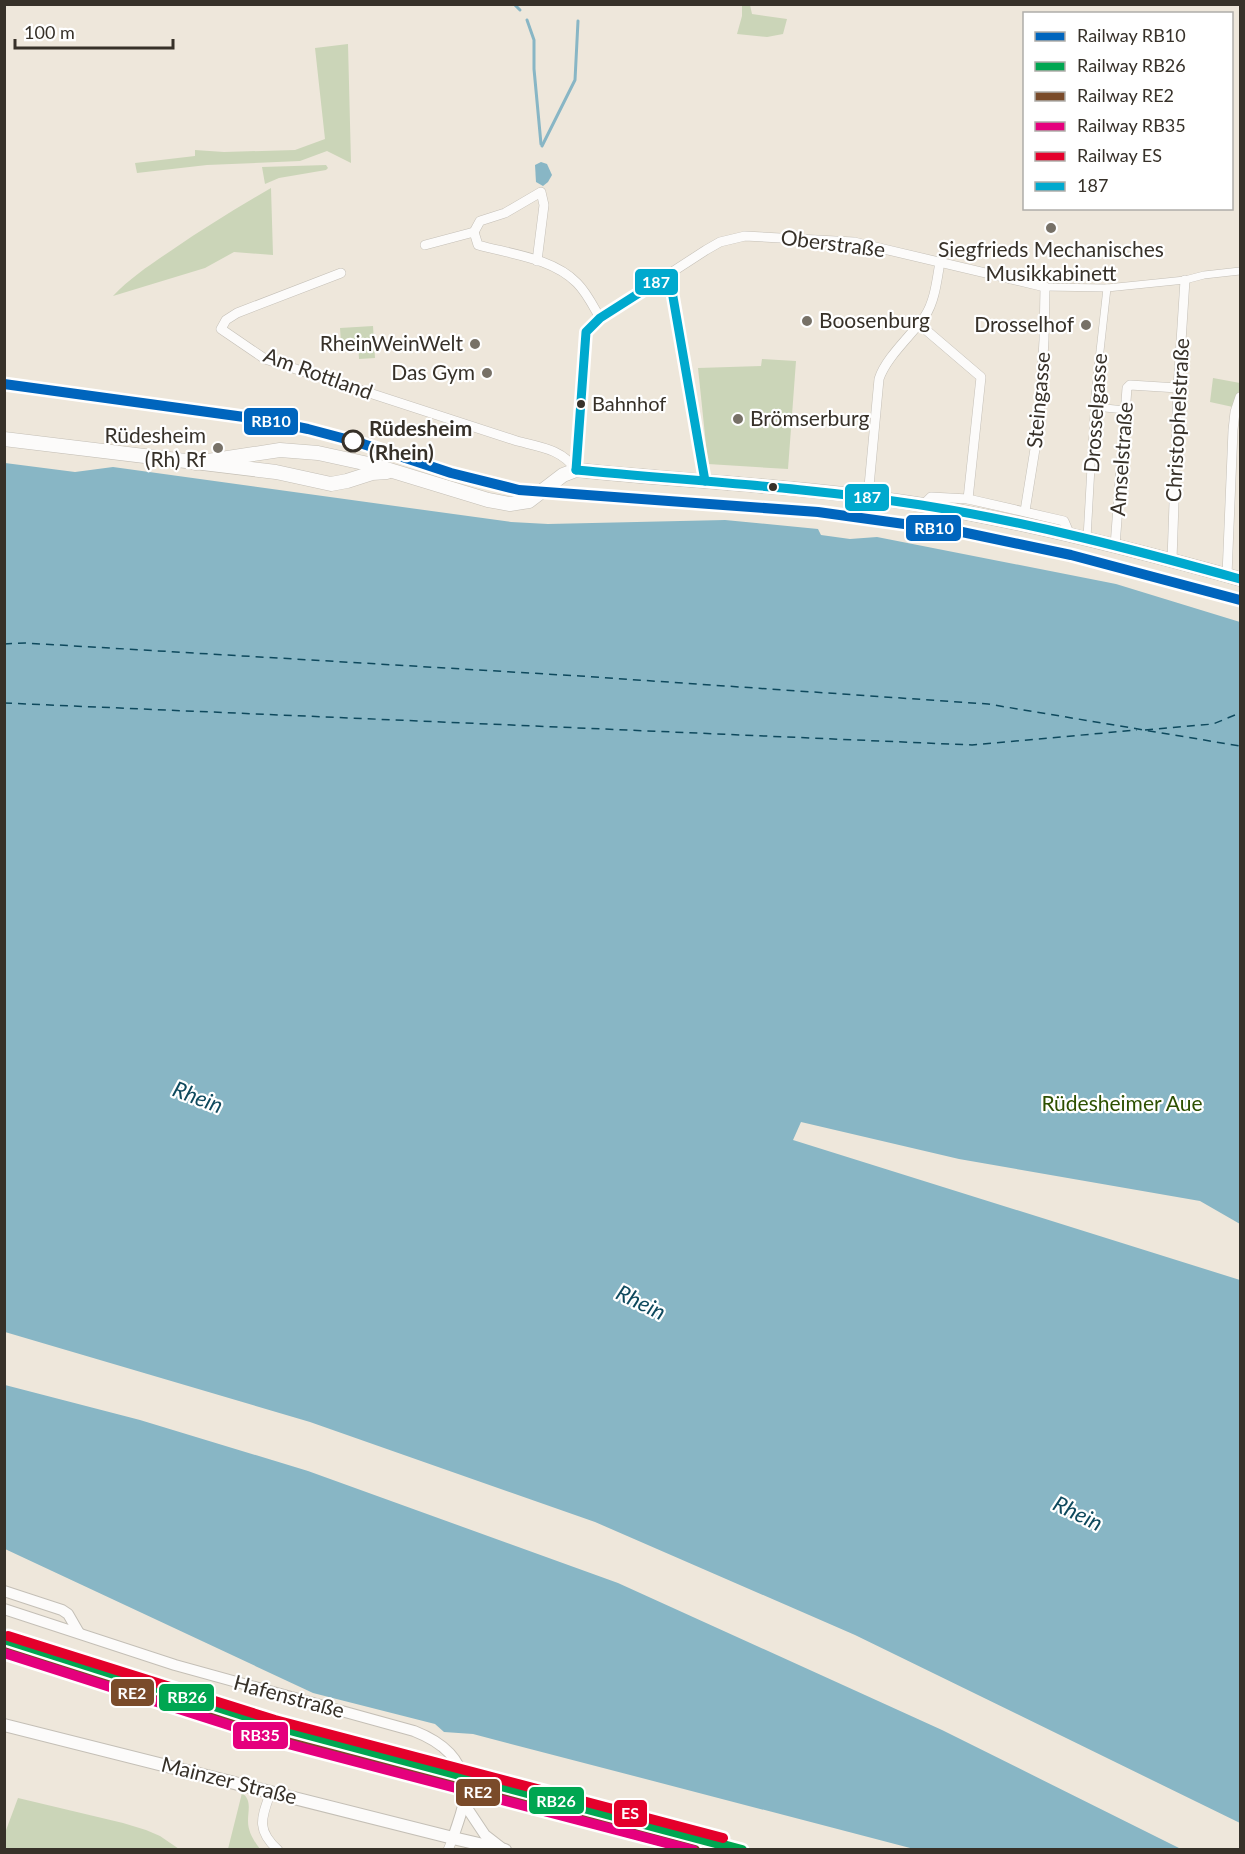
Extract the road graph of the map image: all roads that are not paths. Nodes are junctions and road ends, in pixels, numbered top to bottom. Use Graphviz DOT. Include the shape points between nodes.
graph roads {
  1 [pos="474,232"];
  2 [pos="425,245"];
  3 [pos="537,261"];
  4 [pos="940,262"];
  5 [pos="1240,271"];
  6 [pos="341,273"];
  7 [pos="669,274"];
  8 [pos="1185,280"];
  9 [pos="1045,287"];
  10 [pos="1107,288"];
  11 [pos="600,318"];
  12 [pos="919,324"];
  13 [pos="1178,388"];
  14 [pos="1240,397"];
  15 [pos="1095,407"];
  16 [pos="1125,410"];
  17 [pos="4,439"];
  18 [pos="195,463"];
  19 [pos="576,470"];
  20 [pos="393,472"];
  21 [pos="705,481"];
  22 [pos="868,497"];
  23 [pos="968,499"];
  24 [pos="922,505"];
  25 [pos="1025,511"];
  26 [pos="1070,535"];
  27 [pos="1087,538"];
  28 [pos="1115,546"];
  29 [pos="1172,560"];
  30 [pos="1227,575"];
  31 [pos="1240,579"];
  32 [pos="4,1591"];
  33 [pos="4,1609"];
  34 [pos="79,1633"];
  35 [pos="4,1725"];
  36 [pos="271,1791"];
  37 [pos="464,1802"];
  38 [pos="450,1844"];
  39 [pos="504,1849"];
  40 [pos="278,1850"];
  1 -- 2 [label="street"];
  1 -- 3 [label="street" via="478,245"];
  1 -- 3 [label="street" via="480,221 506,213 541,192 544,205"];
  3 -- 11 [label="street" via="575,281"];
  4 -- 7 [label="street, Oberstraße" via="854,242 745,236 720,242"];
  4 -- 9 [label="street, Oberstraße"];
  4 -- 12 [label="street" via="932,300"];
  5 -- 8 [label="street, Oberstraße"];
  6 -- 19 [label="street, Am Rottland" via="237,313 221,329 265,358 557,451"];
  7 -- 11 [label="street, Oberstraße"];
  7 -- 21 [label="street"];
  8 -- 10 [label="street, Oberstraße"];
  8 -- 13 [label="street, Christophelstraße"];
  9 -- 10 [label="street, Oberstraße"];
  9 -- 25 [label="street, Steingasse" via="1039,424"];
  10 -- 15 [label="street, Drosselgasse"];
  11 -- 19 [label="street, Oberstraße" via="586,332"];
  12 -- 22 [label="street" via="879,379"];
  12 -- 23 [label="street" via="981,377"];
  13 -- 16 [label="street, Amselstraße" via="1130,385"];
  13 -- 29 [label="street, Christophelstraße"];
  14 -- 30 [label="street" via="1233,430"];
  15 -- 16 [label="street"];
  15 -- 27 [label="street, Drosselgasse"];
  16 -- 28 [label="street, Amselstraße"];
  17 -- 18 [label="main road"];
  18 -- 20 [label="main road" via="276,472 331,484 372,473"];
  18 -- 20 [label="main road" via="294,451 318,453"];
  19 -- 20 [label="main road" via="563,475 534,498 517,504 488,500"];
  19 -- 21 [label="main road"];
  21 -- 22 [label="main road"];
  22 -- 24 [label="main road"];
  23 -- 24 [label="street" via="930,497"];
  23 -- 25 [label="street"];
  24 -- 26 [label="main road"];
  25 -- 26 [label="street" via="1064,521"];
  26 -- 27 [label="main road"];
  27 -- 28 [label="main road"];
  28 -- 29 [label="main road"];
  29 -- 30 [label="main road"];
  30 -- 31 [label="main road"];
  32 -- 34 [label="street" via="62,1610 69,1614"];
  33 -- 34 [label="street, Hafenstraße"];
  34 -- 37 [label="street, Hafenstraße" via="175,1665 434,1739 456,1762"];
  35 -- 36 [label="main road, Mainzer Straße"];
  36 -- 38 [label="main road, Mainzer Straße"];
  36 -- 40 [label="street" via="261,1824 263,1833"];
  37 -- 38 [label="street, Hafenstraße"];
  37 -- 39 [label="street, Hafenstraße" via="485,1835"];
  38 -- 39 [label="main road, Mainzer Straße"];
}
